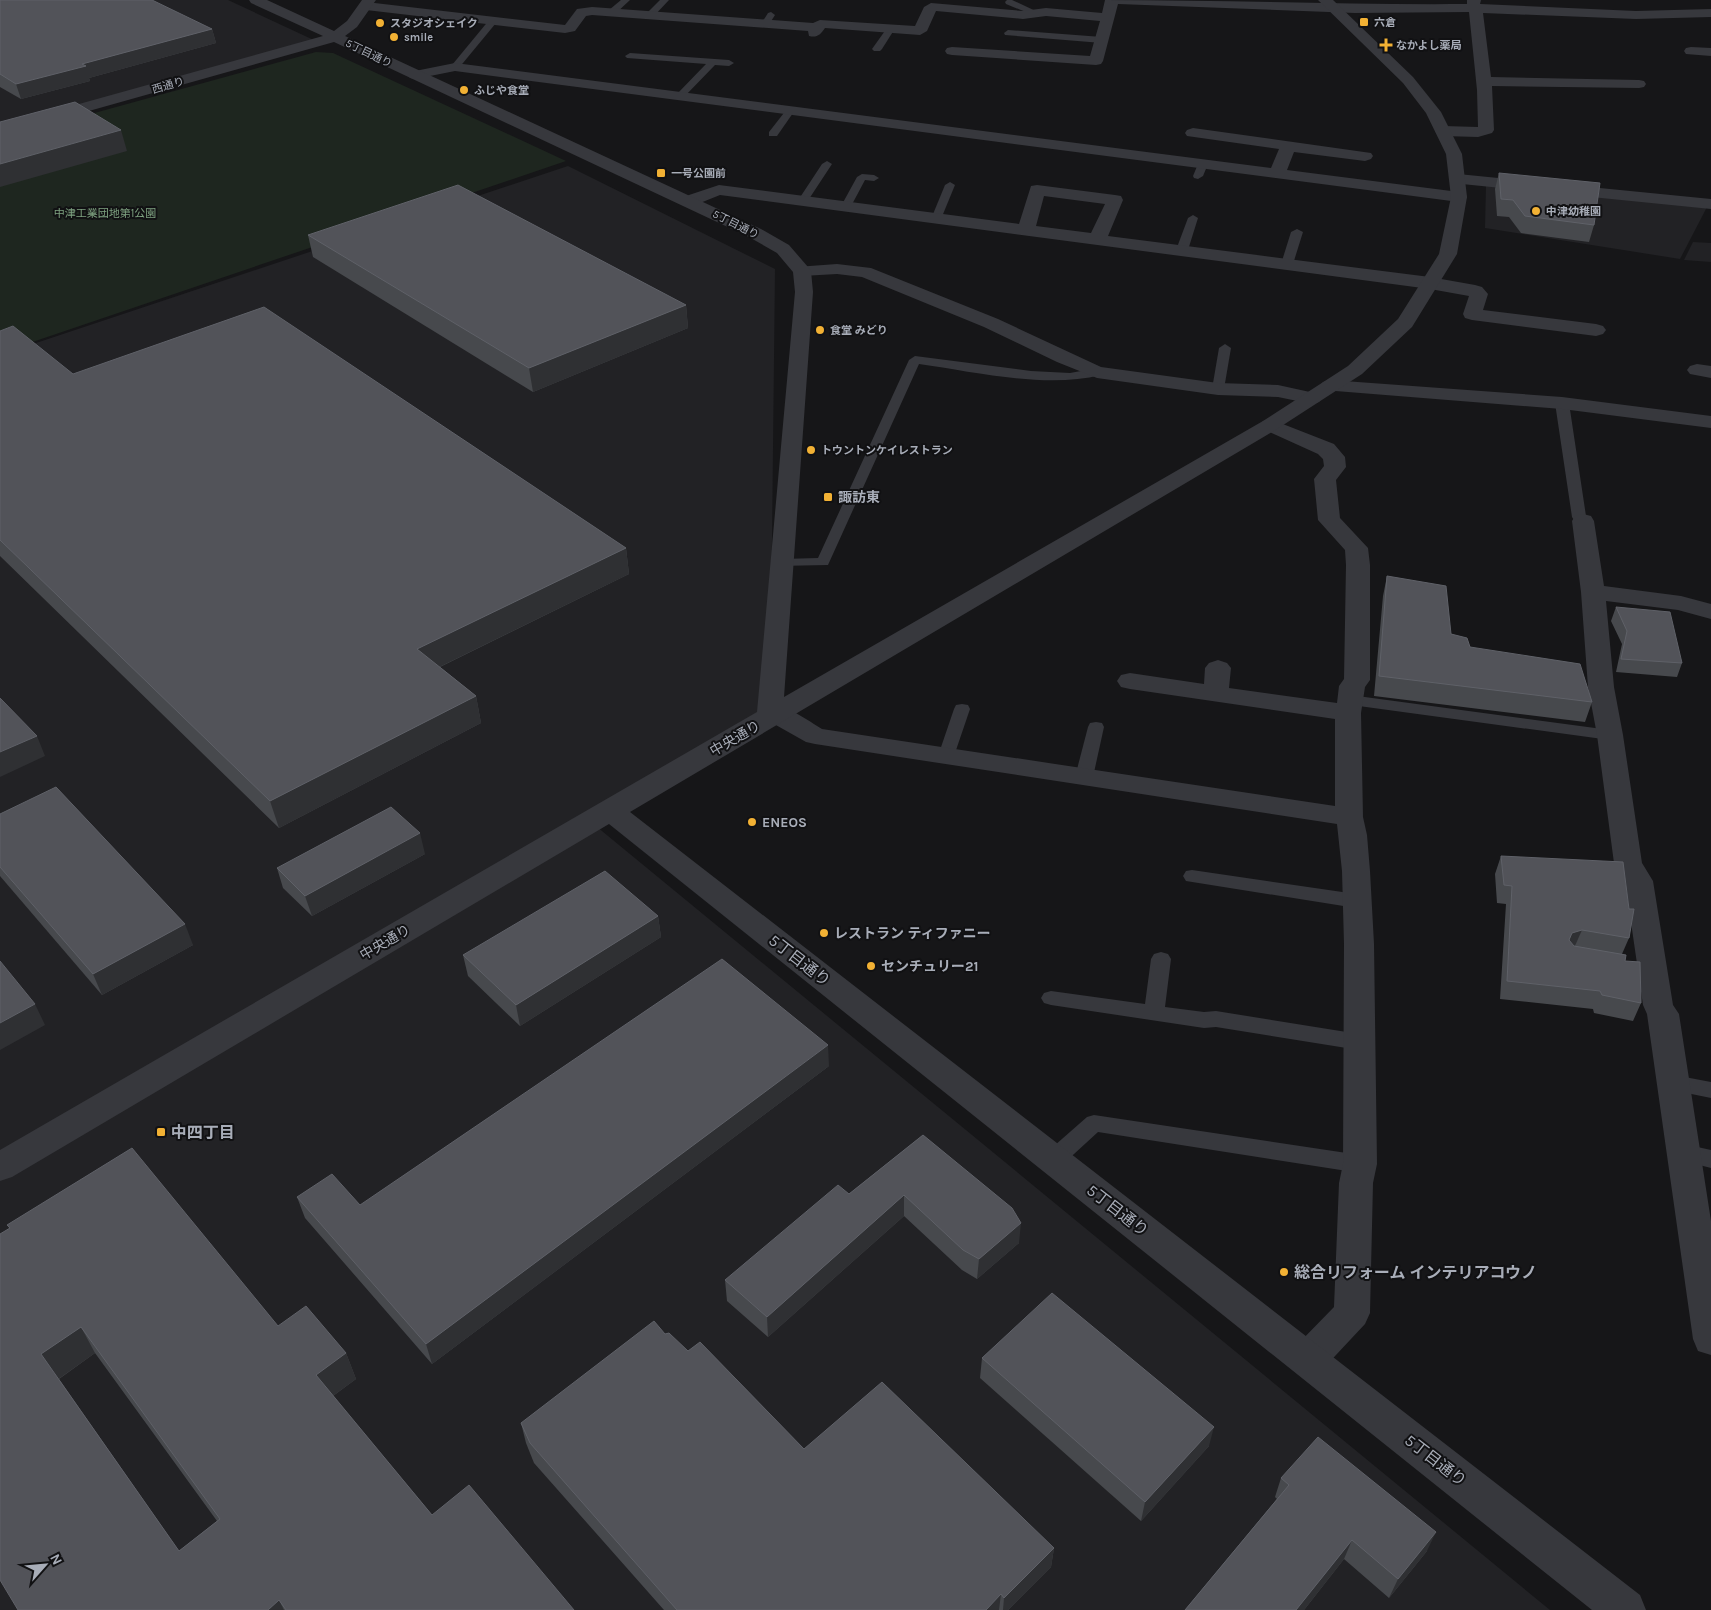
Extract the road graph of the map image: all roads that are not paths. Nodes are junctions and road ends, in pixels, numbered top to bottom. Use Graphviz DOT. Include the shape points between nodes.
graph roads {
  1 [pos="256,0"];
  2 [pos="626,0"];
  3 [pos="665,0"];
  4 [pos="1112,0"];
  5 [pos="1009,2"];
  6 [pos="368,3"];
  7 [pos="1329,4"];
  8 [pos="1474,4"];
  9 [pos="612,12"];
  10 [pos="1036,13"];
  11 [pos="1711,13"];
  12 [pos="650,15"];
  13 [pos="1108,18"];
  14 [pos="493,21"];
  15 [pos="890,30"];
  16 [pos="1008,33"];
  17 [pos="336,37"];
  18 [pos="1102,40"];
  19 [pos="877,49"];
  20 [pos="952,51"];
  21 [pos="1691,51"];
  22 [pos="1711,52"];
  23 [pos="630,56"];
  24 [pos="713,62"];
  25 [pos="729,63"];
  26 [pos="455,66"];
  27 [pos="415,75"];
  28 [pos="1484,81"];
  29 [pos="1631,85"];
  30 [pos="680,96"];
  31 [pos="790,111"];
  32 [pos="0,131"];
  33 [pos="1443,131"];
  34 [pos="1193,133"];
  35 [pos="773,134"];
  36 [pos="973,134"];
  37 [pos="1288,146"];
  38 [pos="963,151"];
  39 [pos="1365,156"];
  40 [pos="827,164"];
  41 [pos="804,172"];
  42 [pos="1277,173"];
  43 [pos="821,174"];
  44 [pos="874,178"];
  45 [pos="950,185"];
  46 [pos="1458,188"];
  47 [pos="689,201"];
  48 [pos="802,202"];
  49 [pos="1711,204"];
  50 [pos="845,208"];
  51 [pos="1193,218"];
  52 [pos="936,219"];
  53 [pos="1026,230"];
  54 [pos="1297,232"];
  55 [pos="1098,238"];
  56 [pos="1182,250"];
  57 [pos="1287,264"];
  58 [pos="802,271"];
  59 [pos="1430,283"];
  60 [pos="1596,330"];
  61 [pos="1225,348"];
  62 [pos="1097,372"];
  63 [pos="1330,386"];
  64 [pos="1218,389"];
  65 [pos="1312,398"];
  66 [pos="1562,403"];
  67 [pos="1711,422"];
  68 [pos="1270,425"];
  69 [pos="1583,521"];
  70 [pos="782,563"];
  71 [pos="1593,592"];
  72 [pos="1711,612"];
  73 [pos="1130,681"];
  74 [pos="1349,706"];
  75 [pos="962,709"];
  76 [pos="773,716"];
  77 [pos="1096,727"];
  78 [pos="1610,734"];
  79 [pos="946,756"];
  80 [pos="1084,777"];
  81 [pos="610,811"];
  82 [pos="1349,817"];
  83 [pos="1192,876"];
  84 [pos="1356,901"];
  85 [pos="1161,959"];
  86 [pos="1051,998"];
  87 [pos="1154,1012"];
  88 [pos="1359,1042"];
  89 [pos="1674,1083"];
  90 [pos="1711,1090"];
  91 [pos="1697,1156"];
  92 [pos="1054,1159"];
  93 [pos="1360,1164"];
  94 [pos="0,1167"];
  95 [pos="1703,1225"];
  96 [pos="1711,1339"];
  97 [pos="1308,1359"];
  98 [pos="1625,1610"];
  1 -- 17 [label="street, 5丁目通り"];
  2 -- 9 [label="lane"];
  3 -- 12 [label="lane"];
  4 -- 7 [label="street" via="1200,5"];
  4 -- 13 [label="street"];
  5 -- 10 [label="lane"];
  6 -- 14 [label="street"];
  6 -- 17 [label="street" via="352,24"];
  7 -- 8 [label="street"];
  7 -- 33 [label="street" via="1408,80 1433,112"];
  8 -- 11 [label="street" via="1636,14"];
  8 -- 28 [label="street"];
  9 -- 12 [label="street"];
  9 -- 14 [label="street" via="582,12 570,28 565,29"];
  10 -- 13 [label="street"];
  10 -- 15 [label="street" via="1023,15 931,7 920,31"];
  12 -- 15 [label="street" via="768,20 816,31 820,24"];
  13 -- 18 [label="street"];
  14 -- 26 [label="lane"];
  15 -- 19 [label="lane"];
  16 -- 18 [label="lane"];
  17 -- 27 [label="street, 5丁目通り"];
  17 -- 32 [label="street, 西通り"];
  18 -- 20 [label="street" via="1096,61 1008,52"];
  21 -- 22 [label="street"];
  23 -- 24 [label="lane"];
  24 -- 25 [label="lane"];
  24 -- 30 [label="lane"];
  26 -- 27 [label="street"];
  26 -- 30 [label="street"];
  27 -- 47 [label="street, 5丁目通り"];
  28 -- 29 [label="street"];
  28 -- 33 [label="street" via="1486,130"];
  30 -- 31 [label="street"];
  31 -- 35 [label="lane"];
  31 -- 36 [label="street" via="915,130"];
  33 -- 46 [label="street" via="1454,154"];
  34 -- 37 [label="street" via="1212,132"];
  36 -- 38 [label="street"];
  36 -- 42 [label="street" via="1094,146 1200,170"];
  37 -- 39 [label="street" via="1348,151"];
  37 -- 42 [label="street"];
  40 -- 43 [label="lane"];
  41 -- 43 [label="lane"];
  42 -- 46 [label="street"];
  43 -- 48 [label="lane"];
  44 -- 50 [label="lane" via="862,177"];
  45 -- 52 [label="lane"];
  46 -- 49 [label="street"];
  46 -- 59 [label="street, 中央通り" via="1448,254"];
  47 -- 48 [label="street" via="719,190"];
  47 -- 58 [label="street, 5丁目通り" via="783,249"];
  48 -- 50 [label="street"];
  50 -- 52 [label="street"];
  51 -- 56 [label="lane"];
  52 -- 53 [label="street"];
  53 -- 55 [label="street"];
  53 -- 55 [label="street" via="1037,190 1116,200"];
  54 -- 57 [label="lane"];
  55 -- 56 [label="street"];
  56 -- 57 [label="street"];
  57 -- 59 [label="street"];
  58 -- 62 [label="street" via="837,269 865,272 991,323"];
  58 -- 70 [label="street" via="804,292"];
  59 -- 60 [label="street" via="1475,291 1479,294 1472,314"];
  59 -- 63 [label="street, 中央通り" via="1405,323 1355,370"];
  61 -- 64 [label="lane"];
  62 -- 64 [label="street"];
  62 -- 70 [label="lane" via="1070,377 1031,375 915,360 823,562"];
  63 -- 65 [label="street, 中央通り"];
  63 -- 66 [label="street"];
  64 -- 65 [label="street" via="1278,391"];
  65 -- 68 [label="street, 中央通り"];
  66 -- 67 [label="street"];
  66 -- 69 [label="lane" via="1579,517"];
  68 -- 74 [label="street" via="1326,449 1334,457 1335,466 1325,479 1329,520 1356,548 1358,565 1357,680 1352,686"];
  68 -- 76 [label="street, 中央通り"];
  69 -- 71 [label="street"];
  70 -- 76 [label="street"];
  71 -- 72 [label="street" via="1681,603"];
  71 -- 78 [label="street" via="1601,687"];
  73 -- 74 [label="street" via="1217,680"];
  74 -- 78 [label="lane"];
  74 -- 82 [label="street"];
  75 -- 79 [label="lane"];
  76 -- 79 [label="street" via="815,736"];
  76 -- 81 [label="street, 中央通り"];
  77 -- 80 [label="lane"];
  78 -- 89 [label="street" via="1628,863 1638,881 1643,968 1663,1014"];
  79 -- 80 [label="street"];
  80 -- 82 [label="street"];
  81 -- 92 [label="street, 5丁目通り"];
  81 -- 94 [label="street, 中央通り"];
  82 -- 84 [label="street"];
  83 -- 84 [label="lane"];
  84 -- 88 [label="street"];
  85 -- 87 [label="lane"];
  86 -- 87 [label="lane"];
  87 -- 88 [label="lane" via="1204,1020 1216,1018"];
  88 -- 93 [label="street"];
  89 -- 90 [label="lane"];
  89 -- 91 [label="street"];
  91 -- 95 [label="street"];
  92 -- 93 [label="lane" via="1094,1123"];
  92 -- 97 [label="street, 5丁目通り"];
  93 -- 97 [label="street" via="1356,1183 1352,1313"];
  95 -- 96 [label="street"];
  97 -- 98 [label="street, 5丁目通り"];
}
